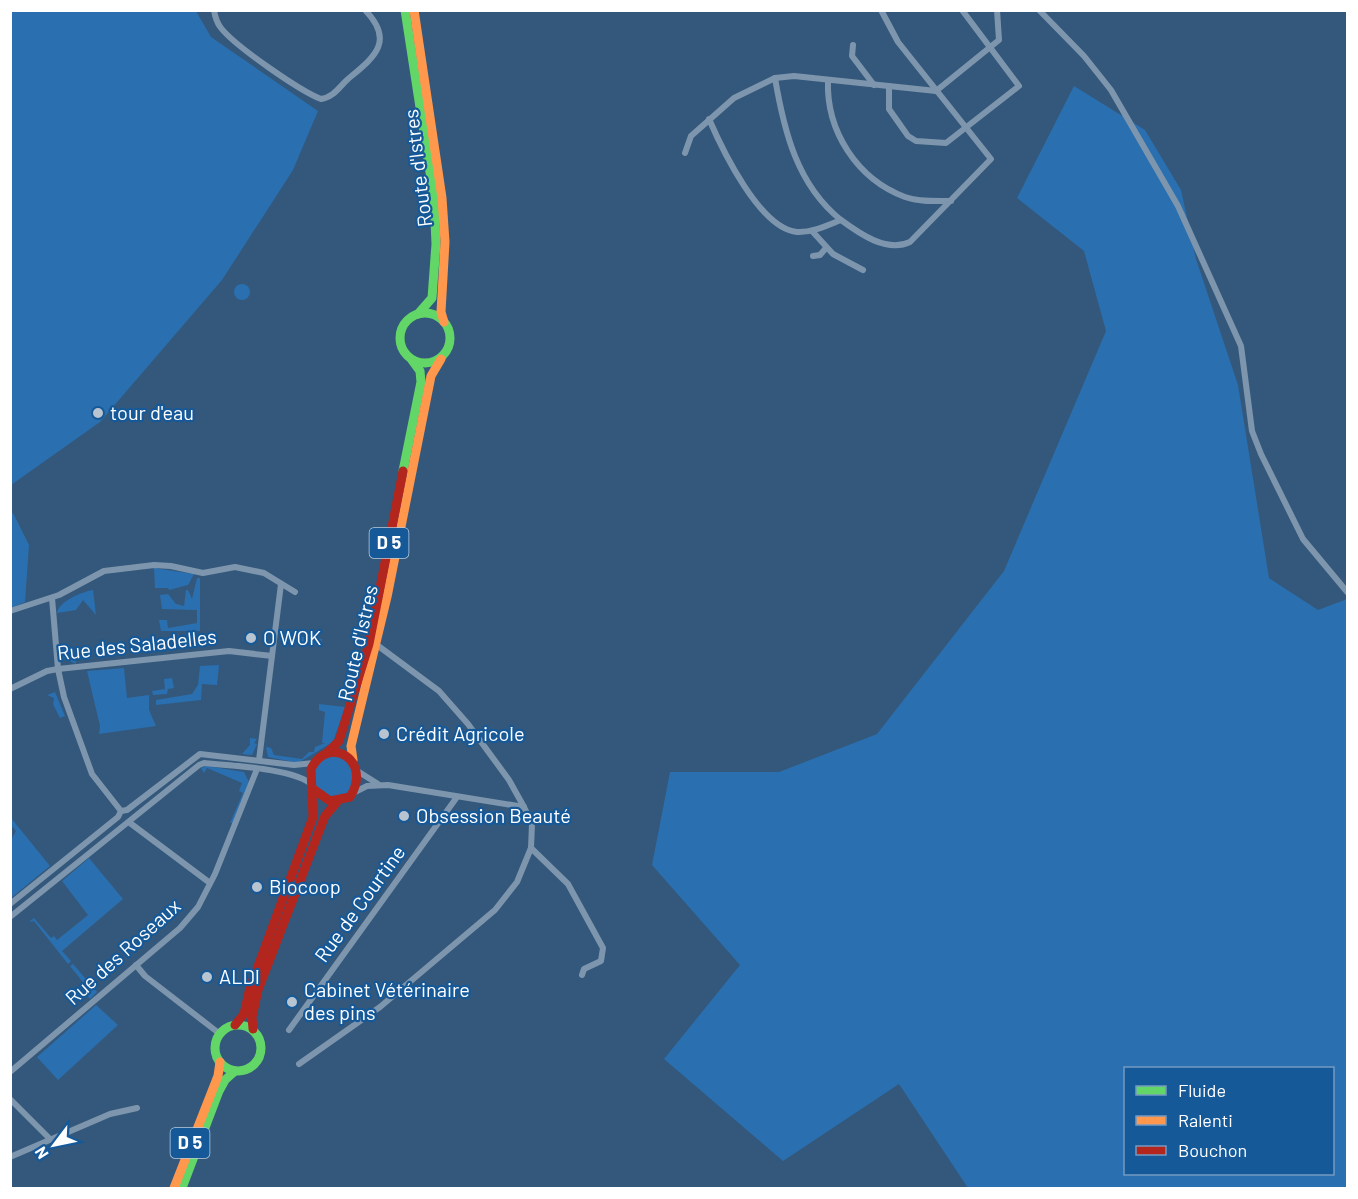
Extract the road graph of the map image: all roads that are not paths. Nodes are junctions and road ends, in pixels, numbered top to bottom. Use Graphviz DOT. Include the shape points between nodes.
graph roads {
  1 [pos="214,10"];
  2 [pos="365,10"];
  3 [pos="405,10"];
  4 [pos="414,10"];
  5 [pos="881,10"];
  6 [pos="962,10"];
  7 [pos="997,10"];
  8 [pos="1039,10"];
  9 [pos="853,45"];
  10 [pos="990,48"];
  11 [pos="775,78"];
  12 [pos="828,80"];
  13 [pos="874,86"];
  14 [pos="889,87"];
  15 [pos="936,91"];
  16 [pos="708,119"];
  17 [pos="966,128"];
  18 [pos="685,153"];
  19 [pos="951,201"];
  20 [pos="842,220"];
  21 [pos="812,231"];
  22 [pos="826,248"];
  23 [pos="813,256"];
  24 [pos="863,270"];
  25 [pos="418,314"];
  26 [pos="444,322"];
  27 [pos="441,358"];
  28 [pos="412,360"];
  29 [pos="282,584"];
  30 [pos="295,592"];
  31 [pos="1347,593"];
  32 [pos="52,598"];
  33 [pos="10,611"];
  34 [pos="377,645"];
  35 [pos="272,656"];
  36 [pos="58,669"];
  37 [pos="10,689"];
  38 [pos="327,753"];
  39 [pos="259,760"];
  40 [pos="353,760"];
  41 [pos="314,763"];
  42 [pos="257,769"];
  43 [pos="359,772"];
  44 [pos="379,785"];
  45 [pos="312,786"];
  46 [pos="355,792"];
  47 [pos="457,797"];
  48 [pos="337,802"];
  49 [pos="524,807"];
  50 [pos="122,813"];
  51 [pos="129,821"];
  52 [pos="531,848"];
  53 [pos="210,883"];
  54 [pos="10,904"];
  55 [pos="10,917"];
  56 [pos="136,965"];
  57 [pos="582,975"];
  58 [pos="235,1025"];
  59 [pos="253,1029"];
  60 [pos="289,1030"];
  61 [pos="220,1034"];
  62 [pos="220,1062"];
  63 [pos="299,1064"];
  64 [pos="236,1071"];
  65 [pos="10,1072"];
  66 [pos="10,1099"];
  67 [pos="137,1108"];
  68 [pos="50,1139"];
  69 [pos="10,1157"];
  70 [pos="174,1188"];
  71 [pos="182,1188"];
  1 -- 2 [label="street" via="218,23 230,37 321,99 332,95 377,52 378,28"];
  3 -- 25 [label="main road, Route d'Istres" via="434,198 436,244 432,298"];
  4 -- 26 [label="main road, Route d'Istres" via="442,198"];
  5 -- 15 [label="street" via="898,42"];
  6 -- 10 [label="street"];
  7 -- 10 [label="street" via="999,40"];
  8 -- 31 [label="street" via="1111,90 1184,218 1238,339 1252,431 1261,454 1304,539"];
  9 -- 13 [label="street" via="852,57"];
  10 -- 15 [label="street"];
  10 -- 17 [label="street" via="1019,86"];
  11 -- 12 [label="street"];
  11 -- 16 [label="street" via="734,98"];
  11 -- 20 [label="street" via="782,122 792,151 828,210"];
  12 -- 13 [label="street"];
  12 -- 19 [label="street" via="827,95 837,131 868,176 906,198"];
  13 -- 14 [label="street"];
  14 -- 15 [label="street"];
  14 -- 17 [label="street" via="889,109 916,141 946,143"];
  15 -- 17 [label="street"];
  16 -- 18 [label="street" via="691,136"];
  16 -- 21 [label="street" via="731,163 763,209 790,231"];
  17 -- 19 [label="street" via="991,159"];
  19 -- 20 [label="street" via="910,242 901,246 878,241"];
  20 -- 21 [label="street"];
  21 -- 22 [label="street"];
  22 -- 23 [label="street"];
  22 -- 24 [label="street"];
  25 -- 26 [label="main road" via="432,314"];
  25 -- 28 [label="main road" via="410,318 400,333 402,349"];
  26 -- 27 [label="main road" via="450,345"];
  27 -- 28 [label="main road" via="422,364"];
  27 -- 34 [label="main road, Route d'Istres / D 5" via="431,376"];
  28 -- 38 [label="main road, Route d'Istres / D 5" via="420,371 421,382 369,644 339,741"];
  29 -- 30 [label="street"];
  29 -- 32 [label="street" via="264,573 235,567 203,573 154,566 104,571"];
  29 -- 35 [label="street"];
  32 -- 33 [label="street"];
  32 -- 36 [label="street"];
  34 -- 40 [label="main road, Route d'Istres / D 5" via="351,746"];
  34 -- 49 [label="street" via="446,700 495,761"];
  35 -- 36 [label="street, Rue des Saladelles" via="229,651"];
  35 -- 39 [label="street"];
  36 -- 37 [label="street, Rue des Saladelles"];
  36 -- 50 [label="street" via="88,765"];
  38 -- 40 [label="main road" via="343,754"];
  38 -- 41 [label="main road"];
  39 -- 41 [label="street" via="294,765"];
  39 -- 50 [label="street" via="200,753"];
  40 -- 43 [label="main road"];
  41 -- 45 [label="main road"];
  42 -- 45 [label="street" via="304,778"];
  42 -- 51 [label="street" via="204,763"];
  42 -- 53 [label="street, Rue des Roseaux"];
  43 -- 44 [label="street"];
  43 -- 46 [label="main road"];
  44 -- 46 [label="street"];
  44 -- 47 [label="street"];
  45 -- 48 [label="main road" via="323,800"];
  45 -- 58 [label="main road" via="313,817 244,1014"];
  46 -- 48 [label="main road"];
  47 -- 49 [label="street"];
  47 -- 60 [label="street, Rue de Courtine"];
  48 -- 59 [label="main road" via="325,816 258,990"];
  49 -- 52 [label="street" via="532,824"];
  50 -- 51 [label="street"];
  50 -- 51 [label="street"];
  50 -- 54 [label="street"];
  51 -- 53 [label="street"];
  51 -- 55 [label="street"];
  52 -- 57 [label="street" via="568,884 603,948 601,961 584,969"];
  52 -- 63 [label="street" via="517,882 495,910 380,1007"];
  53 -- 56 [label="street, Rue des Roseaux" via="198,907 180,928"];
  56 -- 61 [label="street"];
  56 -- 65 [label="street, Rue des Roseaux"];
  58 -- 59 [label="main road"];
  58 -- 61 [label="main road"];
  59 -- 64 [label="main road" via="262,1045 260,1057 253,1067"];
  61 -- 62 [label="main road" via="215,1051"];
  62 -- 64 [label="main road"];
  62 -- 70 [label="main road, D 5"];
  64 -- 71 [label="main road, D 5" via="219,1091"];
  66 -- 68 [label="street"];
  67 -- 68 [label="street" via="110,1114"];
  68 -- 69 [label="street"];
}
